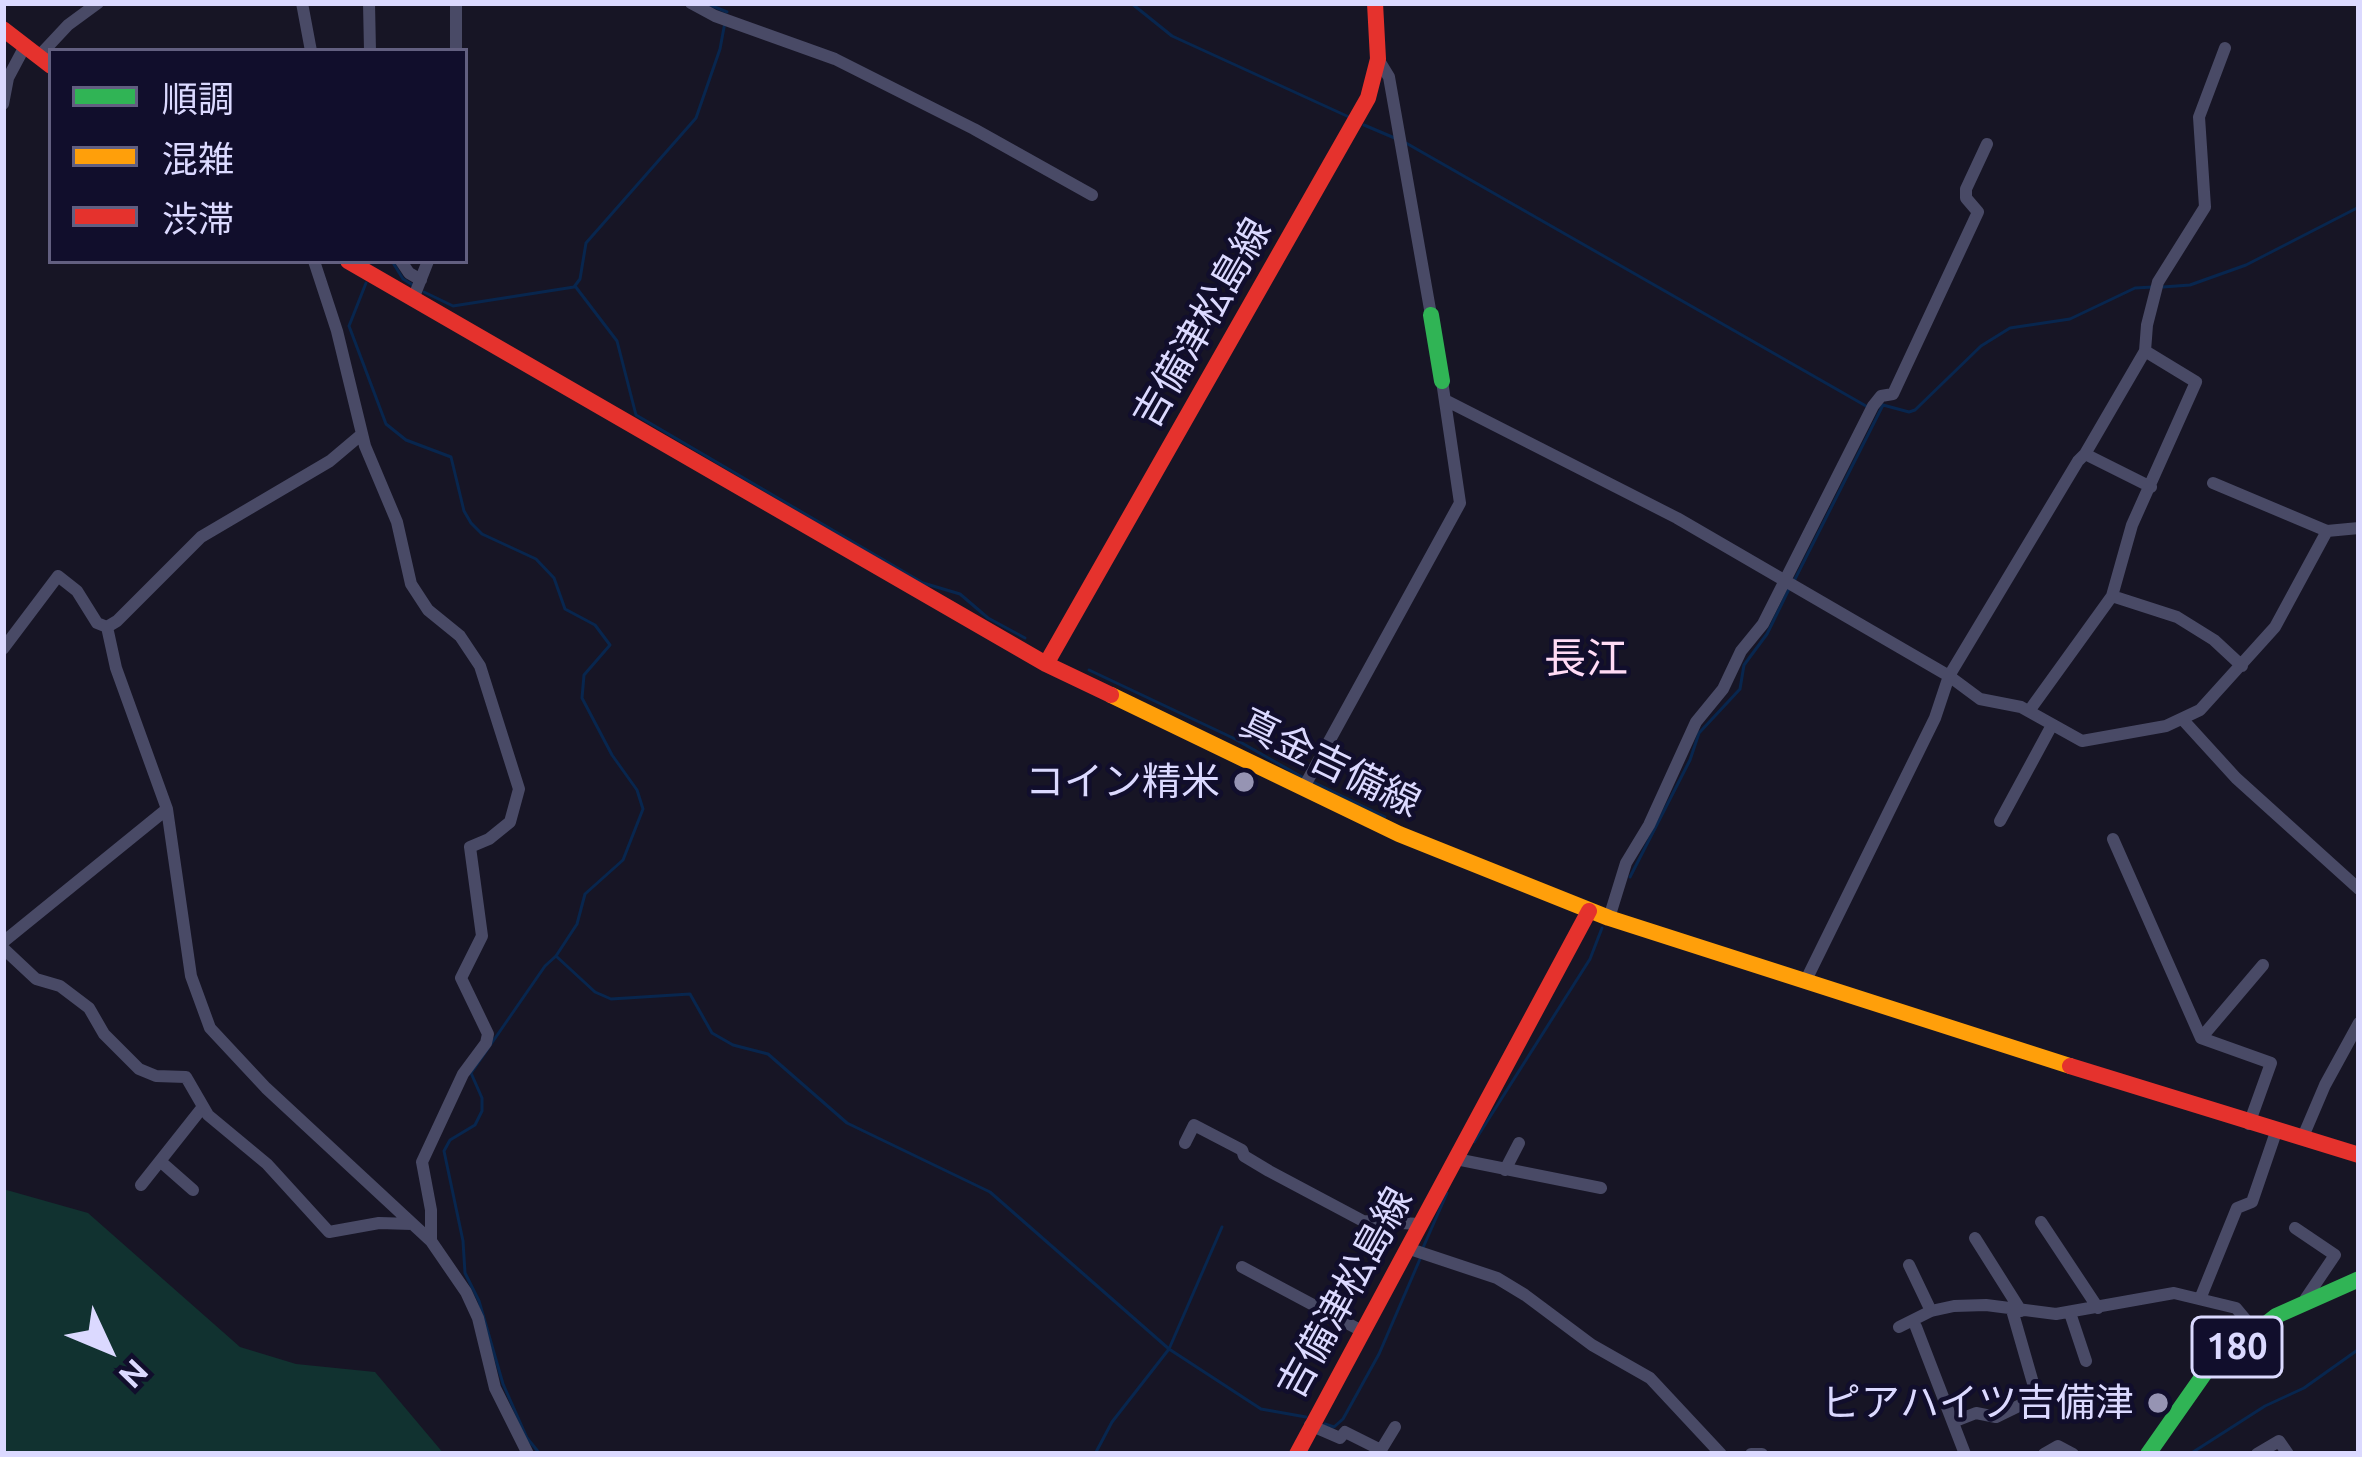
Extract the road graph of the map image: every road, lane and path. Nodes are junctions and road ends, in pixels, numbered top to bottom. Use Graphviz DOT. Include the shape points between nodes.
graph roads {
  1 [pos="98,3"];
  2 [pos="302,3"];
  3 [pos="370,3"];
  4 [pos="456,3"];
  5 [pos="691,3"];
  6 [pos="1375,3"];
  7 [pos="721,13"];
  8 [pos="3,29"];
  9 [pos="310,48"];
  10 [pos="370,48"];
  11 [pos="456,48"];
  12 [pos="2224,48"];
  13 [pos="31,55"];
  14 [pos="1378,59"];
  15 [pos="3,104"];
  16 [pos="1987,144"];
  17 [pos="1092,195"];
  18 [pos="315,264"];
  19 [pos="403,264"];
  20 [pos="427,264"];
  21 [pos="362,270"];
  22 [pos="417,288"];
  23 [pos="1432,315"];
  24 [pos="2145,351"];
  25 [pos="1442,381"];
  26 [pos="1447,401"];
  27 [pos="362,434"];
  28 [pos="2085,454"];
  29 [pos="2212,483"];
  30 [pos="2151,487"];
  31 [pos="2359,528"];
  32 [pos="2327,531"];
  33 [pos="1785,580"];
  34 [pos="2112,596"];
  35 [pos="107,627"];
  36 [pos="3,649"];
  37 [pos="1046,664"];
  38 [pos="2242,666"];
  39 [pos="1949,676"];
  40 [pos="2029,711"];
  41 [pos="2183,721"];
  42 [pos="2052,725"];
  43 [pos="1304,788"];
  44 [pos="167,808"];
  45 [pos="2000,821"];
  46 [pos="2113,839"];
  47 [pos="2359,889"];
  48 [pos="1589,911"];
  49 [pos="1609,918"];
  50 [pos="3,945"];
  51 [pos="2263,965"];
  52 [pos="1805,982"];
  53 [pos="2359,1023"];
  54 [pos="2201,1038"];
  55 [pos="202,1108"];
  56 [pos="2249,1124"];
  57 [pos="2276,1132"];
  58 [pos="2302,1139"];
  59 [pos="1185,1143"];
  60 [pos="1519,1143"];
  61 [pos="1242,1150"];
  62 [pos="2359,1155"];
  63 [pos="1456,1159"];
  64 [pos="160,1161"];
  65 [pos="1232,1168"];
  66 [pos="1505,1170"];
  67 [pos="141,1185"];
  68 [pos="1600,1188"];
  69 [pos="193,1190"];
  70 [pos="2041,1222"];
  71 [pos="1420,1224"];
  72 [pos="413,1225"];
  73 [pos="2295,1228"];
  74 [pos="1975,1238"];
  75 [pos="431,1241"];
  76 [pos="1407,1248"];
  77 [pos="1909,1265"];
  78 [pos="1242,1267"];
  79 [pos="2359,1279"];
  80 [pos="2200,1299"];
  81 [pos="2302,1304"];
  82 [pos="2098,1308"];
  83 [pos="1931,1311"];
  84 [pos="2017,1311"];
  85 [pos="2070,1313"];
  86 [pos="1916,1327"];
  87 [pos="1899,1328"];
  88 [pos="1360,1330"];
  89 [pos="2256,1332"];
  90 [pos="2086,1360"];
  91 [pos="1953,1422"];
  92 [pos="1310,1425"];
  93 [pos="1395,1426"];
  94 [pos="528,1454"];
  95 [pos="1297,1454"];
  96 [pos="1721,1454"];
  97 [pos="1751,1454"];
  98 [pos="1762,1454"];
  99 [pos="1965,1454"];
  100 [pos="2044,1454"];
  101 [pos="2073,1454"];
  102 [pos="2148,1454"];
  103 [pos="2257,1454"];
  104 [pos="2288,1454"];
  1 -- 13 [label="street"];
  2 -- 9 [label="street"];
  3 -- 10 [label="street"];
  4 -- 11 [label="street"];
  5 -- 7 [label="street"];
  6 -- 14 [label="main road, 吉備津松島線"];
  7 -- 17 [label="street" via="890,86"];
  8 -- 13 [label="main road"];
  12 -- 24 [label="street" via="2199,117 2205,207 2158,282"];
  13 -- 15 [label="street"];
  14 -- 23 [label="street" via="1389,76"];
  14 -- 37 [label="main road, 吉備津松島線" via="1352,129"];
  16 -- 33 [label="street" via="1966,189 1978,212 1892,394 1873,406"];
  18 -- 27 [label="street"];
  19 -- 22 [label="street"];
  20 -- 22 [label="street"];
  21 -- 22 [label="main road, 真金吉備線"];
  22 -- 37 [label="main road, 真金吉備線"];
  23 -- 25 [label="main road"];
  24 -- 28 [label="street"];
  24 -- 30 [label="street" via="2196,382"];
  25 -- 26 [label="street"];
  26 -- 33 [label="street"];
  26 -- 43 [label="street" via="1460,503"];
  27 -- 35 [label="street" via="200,537"];
  27 -- 75 [label="street" via="414,593 480,666 519,789 510,822 470,848 482,936 461,978 488,1034 422,1162"];
  28 -- 30 [label="street"];
  28 -- 39 [label="street"];
  29 -- 32 [label="street"];
  30 -- 34 [label="street"];
  31 -- 32 [label="street"];
  32 -- 38 [label="street" via="2276,627"];
  33 -- 39 [label="street"];
  33 -- 49 [label="street" via="1696,722 1626,863"];
  34 -- 38 [label="street" via="2176,617"];
  34 -- 40 [label="street"];
  35 -- 36 [label="street" via="58,576"];
  35 -- 44 [label="street"];
  37 -- 43 [label="main road, 真金吉備線"];
  38 -- 41 [label="street"];
  39 -- 40 [label="street" via="1980,699"];
  39 -- 52 [label="street"];
  40 -- 42 [label="street"];
  41 -- 42 [label="street" via="2090,742"];
  41 -- 47 [label="street"];
  42 -- 45 [label="street"];
  43 -- 48 [label="main road, 真金吉備線"];
  44 -- 50 [label="street"];
  44 -- 72 [label="street" via="190,976 210,1028"];
  46 -- 54 [label="street"];
  48 -- 49 [label="main road, 真金吉備線"];
  48 -- 63 [label="main road, 吉備津松島線"];
  49 -- 52 [label="main road, 真金吉備線"];
  50 -- 55 [label="street" via="36,979 89,1008 139,1069 186,1077"];
  51 -- 54 [label="street"];
  52 -- 56 [label="main road, 真金吉備線"];
  53 -- 58 [label="street"];
  54 -- 56 [label="street" via="2271,1063"];
  55 -- 64 [label="street"];
  55 -- 72 [label="street" via="329,1232"];
  56 -- 57 [label="main road, 真金吉備線"];
  57 -- 58 [label="main road, 真金吉備線"];
  57 -- 80 [label="street" via="2252,1202 2237,1208"];
  58 -- 62 [label="main road, 真金吉備線"];
  59 -- 61 [label="street" via="1194,1124"];
  60 -- 66 [label="street"];
  61 -- 65 [label="street"];
  61 -- 71 [label="street" via="1364,1221"];
  63 -- 66 [label="street"];
  63 -- 71 [label="main road, 吉備津松島線"];
  64 -- 67 [label="street"];
  64 -- 69 [label="street"];
  66 -- 68 [label="street"];
  70 -- 82 [label="street"];
  71 -- 76 [label="main road, 吉備津松島線"];
  72 -- 75 [label="street"];
  73 -- 81 [label="street" via="2335,1255"];
  74 -- 84 [label="street"];
  75 -- 94 [label="street" via="478,1318 495,1388"];
  76 -- 88 [label="main road, 吉備津松島線"];
  76 -- 96 [label="street" via="1525,1294 1650,1378"];
  77 -- 83 [label="street"];
  78 -- 88 [label="street"];
  79 -- 81 [label="main road, 180"];
  80 -- 82 [label="street" via="2174,1293"];
  80 -- 89 [label="street" via="2236,1308"];
  81 -- 89 [label="main road, 180"];
  82 -- 85 [label="street"];
  83 -- 84 [label="street"];
  83 -- 87 [label="street"];
  84 -- 85 [label="street"];
  84 -- 91 [label="street" via="2037,1397 1996,1417 1976,1413"];
  85 -- 90 [label="street"];
  86 -- 91 [label="street"];
  88 -- 92 [label="main road, 吉備津松島線"];
  89 -- 102 [label="main road, 180" via="2207,1370"];
  91 -- 99 [label="street"];
  92 -- 93 [label="street" via="1382,1450"];
  92 -- 95 [label="main road, 吉備津松島線"];
  97 -- 98 [label="street"];
  100 -- 101 [label="street" via="2058,1446"];
  103 -- 104 [label="street" via="2279,1441"];
}
